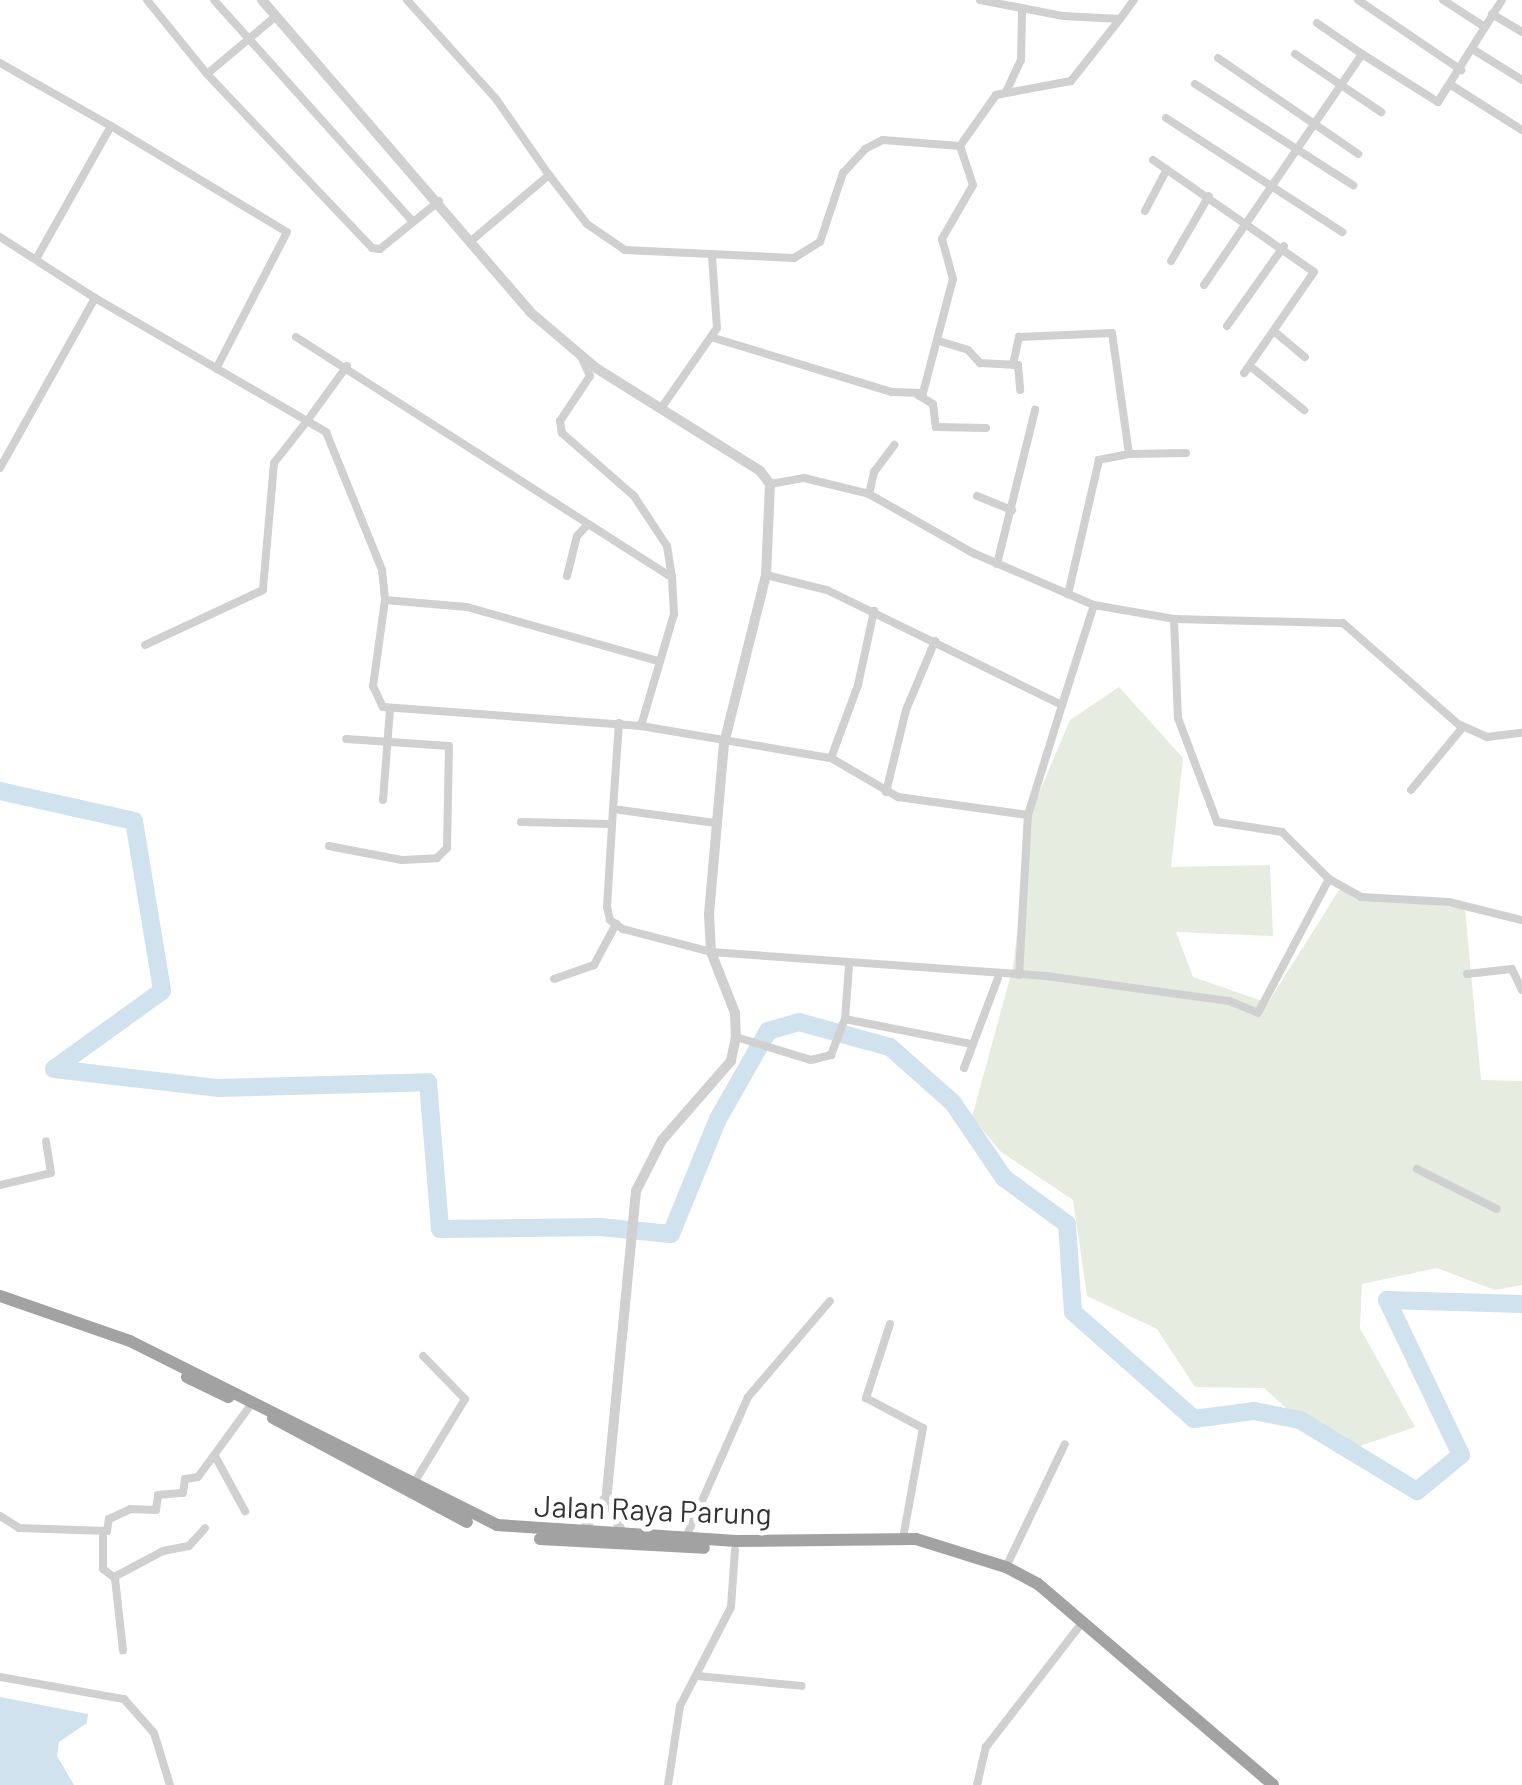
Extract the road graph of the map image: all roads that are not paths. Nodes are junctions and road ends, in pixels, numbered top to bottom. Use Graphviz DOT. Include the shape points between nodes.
graph roads {
  1 [pos="147,0"];
  2 [pos="214,0"];
  3 [pos="262,0"];
  4 [pos="407,0"];
  5 [pos="980,0"];
  6 [pos="1134,0"];
  7 [pos="1358,0"];
  8 [pos="1443,0"];
  9 [pos="1502,0"];
  10 [pos="1022,11"];
  11 [pos="1492,14"];
  12 [pos="276,16"];
  13 [pos="1120,19"];
  14 [pos="1317,23"];
  15 [pos="1485,27"];
  16 [pos="1522,32"];
  17 [pos="248,40"];
  18 [pos="1474,50"];
  19 [pos="1295,54"];
  20 [pos="1362,54"];
  21 [pos="1218,58"];
  22 [pos="0,63"];
  23 [pos="1461,70"];
  24 [pos="207,74"];
  25 [pos="1522,80"];
  26 [pos="1195,84"];
  27 [pos="1339,85"];
  28 [pos="1451,86"];
  29 [pos="1006,92"];
  30 [pos="1381,112"];
  31 [pos="1166,118"];
  32 [pos="1314,124"];
  33 [pos="111,126"];
  34 [pos="1522,130"];
  35 [pos="960,146"];
  36 [pos="1298,150"];
  37 [pos="1358,154"];
  38 [pos="1153,160"];
  39 [pos="1167,169"];
  40 [pos="550,175"];
  41 [pos="1353,186"];
  42 [pos="1274,188"];
  43 [pos="1209,196"];
  44 [pos="439,202"];
  45 [pos="1144,211"];
  46 [pos="1247,220"];
  47 [pos="412,221"];
  48 [pos="1342,232"];
  49 [pos="0,237"];
  50 [pos="472,240"];
  51 [pos="1284,246"];
  52 [pos="712,256"];
  53 [pos="36,259"];
  54 [pos="1171,261"];
  55 [pos="1204,285"];
  56 [pos="95,298"];
  57 [pos="1227,326"];
  58 [pos="1275,332"];
  59 [pos="296,338"];
  60 [pos="714,338"];
  61 [pos="939,341"];
  62 [pos="581,356"];
  63 [pos="1305,358"];
  64 [pos="1013,364"];
  65 [pos="347,366"];
  66 [pos="216,368"];
  67 [pos="1020,390"];
  68 [pos="918,395"];
  69 [pos="662,407"];
  70 [pos="1036,410"];
  71 [pos="1304,410"];
  72 [pos="307,421"];
  73 [pos="986,428"];
  74 [pos="894,445"];
  75 [pos="1186,453"];
  76 [pos="1129,454"];
  77 [pos="0,468"];
  78 [pos="770,484"];
  79 [pos="869,494"];
  80 [pos="978,496"];
  81 [pos="1012,510"];
  82 [pos="588,524"];
  83 [pos="998,564"];
  84 [pos="567,576"];
  85 [pos="766,576"];
  86 [pos="672,577"];
  87 [pos="1068,594"];
  88 [pos="385,600"];
  89 [pos="1094,605"];
  90 [pos="874,611"];
  91 [pos="1174,619"];
  92 [pos="934,640"];
  93 [pos="145,645"];
  94 [pos="658,661"];
  95 [pos="1062,706"];
  96 [pos="390,710"];
  97 [pos="618,723"];
  98 [pos="642,726"];
  99 [pos="1463,727"];
  100 [pos="1522,734"];
  101 [pos="346,738"];
  102 [pos="390,740"];
  103 [pos="724,743"];
  104 [pos="831,758"];
  105 [pos="1411,790"];
  106 [pos="886,792"];
  107 [pos="383,800"];
  108 [pos="613,809"];
  109 [pos="1028,815"];
  110 [pos="521,822"];
  111 [pos="715,823"];
  112 [pos="611,824"];
  113 [pos="329,846"];
  114 [pos="1329,879"];
  115 [pos="1522,920"];
  116 [pos="616,924"];
  117 [pos="712,952"];
  118 [pos="849,966"];
  119 [pos="1467,974"];
  120 [pos="1019,975"];
  121 [pos="998,978"];
  122 [pos="554,979"];
  123 [pos="1522,990"];
  124 [pos="844,1020"];
  125 [pos="736,1037"];
  126 [pos="971,1044"];
  127 [pos="964,1068"];
  128 [pos="46,1142"];
  129 [pos="1417,1169"];
  130 [pos="0,1184"];
  131 [pos="1497,1209"];
  132 [pos="0,1296"];
  133 [pos="830,1301"];
  134 [pos="0,1304"];
  135 [pos="890,1324"];
  136 [pos="422,1356"];
  137 [pos="250,1406"];
  138 [pos="1065,1444"];
  139 [pos="215,1456"];
  140 [pos="414,1483"];
  141 [pos="607,1492"];
  142 [pos="245,1511"];
  143 [pos="0,1516"];
  144 [pos="205,1528"];
  145 [pos="103,1531"];
  146 [pos="580,1533"];
  147 [pos="623,1535"];
  148 [pos="685,1538"];
  149 [pos="903,1538"];
  150 [pos="736,1550"];
  151 [pos="1006,1567"];
  152 [pos="114,1576"];
  153 [pos="1078,1628"];
  154 [pos="123,1651"];
  155 [pos="1131,1673"];
  156 [pos="697,1676"];
  157 [pos="0,1677"];
  158 [pos="802,1686"];
  159 [pos="170,1785"];
  160 [pos="668,1785"];
  161 [pos="976,1785"];
  162 [pos="1261,1785"];
  163 [pos="1273,1785"];
  1 -- 24 [label="street"];
  2 -- 17 [label="street"];
  3 -- 12 [label="street"];
  4 -- 40 [label="street" via="496,99"];
  5 -- 10 [label="street"];
  6 -- 13 [label="street"];
  7 -- 23 [label="street"];
  8 -- 15 [label="street"];
  9 -- 11 [label="street"];
  10 -- 13 [label="street"];
  10 -- 29 [label="street" via="1021,60"];
  11 -- 15 [label="street"];
  11 -- 16 [label="street"];
  12 -- 17 [label="street"];
  12 -- 44 [label="street"];
  13 -- 29 [label="street" via="1071,81 1040,92"];
  14 -- 20 [label="street"];
  15 -- 18 [label="street"];
  17 -- 24 [label="street"];
  17 -- 47 [label="street"];
  18 -- 23 [label="street"];
  18 -- 25 [label="street"];
  19 -- 27 [label="street"];
  20 -- 27 [label="street"];
  20 -- 28 [label="street" via="1436,102"];
  21 -- 32 [label="street"];
  22 -- 33 [label="street"];
  23 -- 28 [label="street"];
  24 -- 47 [label="street" via="369,246 380,249"];
  26 -- 36 [label="street"];
  27 -- 30 [label="street"];
  27 -- 32 [label="street"];
  28 -- 34 [label="street"];
  29 -- 35 [label="street" via="994,97"];
  31 -- 42 [label="street"];
  32 -- 36 [label="street"];
  32 -- 37 [label="street"];
  33 -- 53 [label="street"];
  33 -- 66 [label="street" via="287,232"];
  35 -- 52 [label="street" via="878,141 843,173 810,253"];
  35 -- 61 [label="street" via="973,185 941,242 953,278"];
  36 -- 41 [label="street"];
  36 -- 42 [label="street"];
  38 -- 39 [label="street"];
  39 -- 43 [label="street"];
  39 -- 45 [label="street"];
  40 -- 50 [label="street"];
  40 -- 52 [label="street" via="575,211 616,246"];
  42 -- 46 [label="street"];
  42 -- 48 [label="street"];
  43 -- 46 [label="street"];
  43 -- 54 [label="street"];
  44 -- 47 [label="street"];
  44 -- 50 [label="street"];
  46 -- 51 [label="street"];
  46 -- 55 [label="street"];
  49 -- 53 [label="street"];
  50 -- 62 [label="street" via="515,297"];
  51 -- 57 [label="street"];
  51 -- 58 [label="street" via="1314,277"];
  52 -- 60 [label="street" via="720,305"];
  53 -- 56 [label="street"];
  56 -- 66 [label="street"];
  56 -- 77 [label="street"];
  58 -- 63 [label="street"];
  58 -- 71 [label="street" via="1247,369"];
  59 -- 65 [label="street"];
  60 -- 68 [label="street"];
  60 -- 69 [label="street"];
  61 -- 64 [label="street" via="968,350 980,363"];
  61 -- 68 [label="street" via="931,380"];
  62 -- 69 [label="street"];
  62 -- 86 [label="street" via="590,376 560,421 562,433 634,496 667,546"];
  64 -- 67 [label="street" via="1020,368"];
  64 -- 76 [label="street" via="1019,338 1112,333"];
  65 -- 72 [label="street"];
  65 -- 82 [label="street"];
  66 -- 72 [label="street"];
  68 -- 73 [label="street" via="932,404 936,427"];
  69 -- 78 [label="street"];
  70 -- 81 [label="street"];
  72 -- 88 [label="street" via="319,423 332,446 382,570"];
  72 -- 93 [label="street" via="274,463 264,590"];
  74 -- 79 [label="street" via="874,472"];
  75 -- 76 [label="street"];
  76 -- 87 [label="street" via="1099,460"];
  78 -- 79 [label="street" via="804,478"];
  78 -- 85 [label="street"];
  79 -- 83 [label="street"];
  80 -- 81 [label="street"];
  81 -- 83 [label="street"];
  82 -- 84 [label="street" via="577,536"];
  82 -- 86 [label="street"];
  83 -- 87 [label="street"];
  85 -- 90 [label="street" via="827,590"];
  85 -- 103 [label="street"];
  86 -- 94 [label="street" via="674,614"];
  87 -- 89 [label="street"];
  88 -- 94 [label="street" via="467,607"];
  88 -- 96 [label="street" via="373,686 377,702"];
  89 -- 91 [label="street"];
  89 -- 95 [label="street"];
  90 -- 92 [label="street"];
  90 -- 104 [label="street" via="858,685"];
  91 -- 99 [label="street" via="1343,623"];
  91 -- 114 [label="street" via="1178,718 1217,822 1282,832"];
  92 -- 95 [label="street"];
  92 -- 106 [label="street" via="906,710"];
  94 -- 98 [label="street"];
  95 -- 109 [label="street"];
  96 -- 97 [label="street"];
  96 -- 102 [label="street"];
  97 -- 98 [label="street"];
  97 -- 108 [label="street"];
  98 -- 103 [label="street"];
  99 -- 100 [label="street" via="1487,737"];
  99 -- 105 [label="street"];
  101 -- 102 [label="street"];
  102 -- 107 [label="street"];
  102 -- 113 [label="street" via="449,746 445,854 388,859"];
  103 -- 104 [label="street"];
  103 -- 111 [label="street"];
  104 -- 106 [label="street"];
  106 -- 109 [label="street"];
  108 -- 111 [label="street"];
  108 -- 112 [label="street"];
  109 -- 120 [label="street"];
  110 -- 112 [label="street"];
  111 -- 117 [label="street"];
  112 -- 116 [label="street" via="608,907"];
  114 -- 115 [label="street" via="1366,898"];
  114 -- 120 [label="street" via="1258,1012 1200,997"];
  116 -- 117 [label="street"];
  116 -- 122 [label="street" via="594,965"];
  117 -- 118 [label="street"];
  117 -- 125 [label="street" via="736,1013"];
  118 -- 121 [label="street"];
  118 -- 124 [label="street"];
  119 -- 123 [label="street" via="1512,968"];
  120 -- 121 [label="street"];
  121 -- 126 [label="street"];
  124 -- 125 [label="street" via="840,1039 822,1060"];
  124 -- 126 [label="street"];
  125 -- 141 [label="street" via="724,1071 646,1166 632,1216"];
  126 -- 127 [label="street"];
  128 -- 130 [label="street" via="51,1173"];
  129 -- 131 [label="street"];
  132 -- 140 [label="highway, Jalan Raya Parung" via="130,1341"];
  133 -- 148 [label="street" via="748,1397"];
  134 -- 137 [label="highway, Jalan Raya Parung" via="119,1344"];
  135 -- 149 [label="street" via="866,1398 923,1428"];
  136 -- 140 [label="street" via="464,1400"];
  137 -- 139 [label="street"];
  137 -- 150 [label="highway, Jalan Raya Parung" via="492,1532"];
  138 -- 151 [label="street"];
  139 -- 142 [label="street"];
  139 -- 145 [label="street" via="196,1478 185,1478 183,1493 159,1494 158,1510 130,1509 109,1518"];
  140 -- 146 [label="highway, Jalan Raya Parung" via="497,1525"];
  141 -- 146 [label="street" via="600,1512"];
  141 -- 147 [label="street"];
  143 -- 145 [label="street" via="20,1528"];
  144 -- 152 [label="street" via="189,1546 163,1550"];
  145 -- 152 [label="street" via="103,1569"];
  146 -- 147 [label="highway, Jalan Raya Parung"];
  147 -- 148 [label="highway, Jalan Raya Parung"];
  148 -- 149 [label="highway, Jalan Raya Parung"];
  149 -- 151 [label="highway, Jalan Raya Parung" via="952,1546"];
  150 -- 153 [label="highway, Jalan Raya Parung" via="878,1545 951,1555 1009,1577"];
  150 -- 156 [label="street" via="731,1607"];
  151 -- 155 [label="highway, Jalan Raya Parung" via="1038,1584"];
  152 -- 154 [label="street"];
  153 -- 155 [label="highway, Jalan Raya Parung"];
  153 -- 161 [label="street" via="986,1748"];
  155 -- 162 [label="highway, Jalan Raya Parung"];
  155 -- 163 [label="highway, Jalan Raya Parung"];
  156 -- 158 [label="street"];
  156 -- 160 [label="street" via="680,1706"];
  157 -- 159 [label="street" via="124,1699 154,1733"];
}
